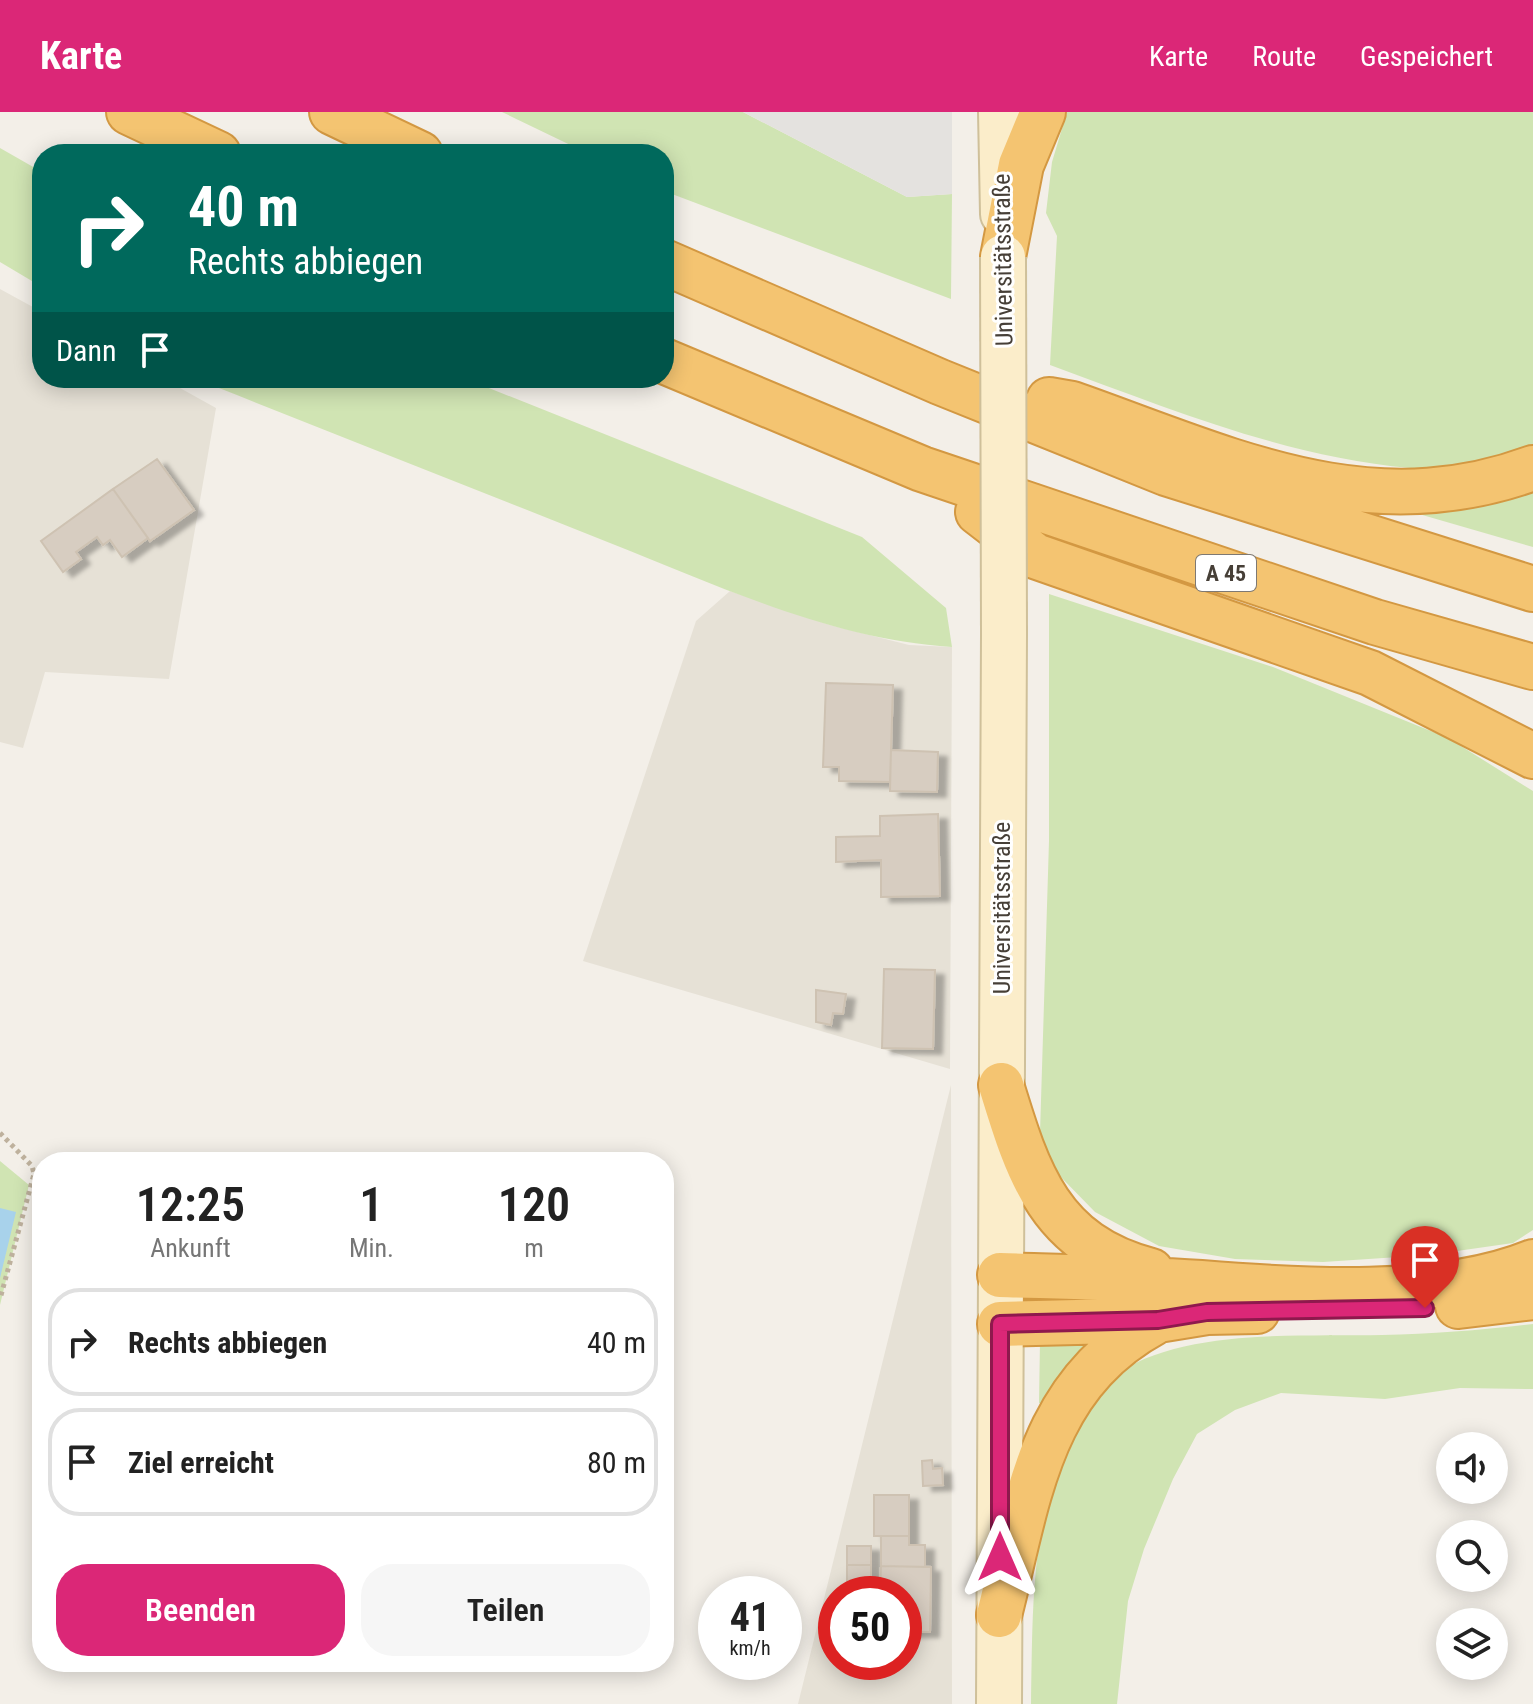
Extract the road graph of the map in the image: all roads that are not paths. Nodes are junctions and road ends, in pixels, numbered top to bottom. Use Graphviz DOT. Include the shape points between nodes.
graph roads {
  1 [pos="129,112"];
  2 [pos="332,112"];
  3 [pos="1001,112"];
  4 [pos="1043,112"];
  5 [pos="197,144"];
  6 [pos="399,144"];
  7 [pos="1003,257"];
  8 [pos="674,266"];
  9 [pos="674,365"];
  10 [pos="940,382"];
  11 [pos="1533,468"];
  12 [pos="922,469"];
  13 [pos="1533,589"];
  14 [pos="1533,667"];
  15 [pos="1533,756"];
  16 [pos="1001,1085"];
  17 [pos="1533,1262"];
  18 [pos="1000,1275"];
  19 [pos="1200,1283"];
  20 [pos="1533,1297"];
  21 [pos="1158,1320"];
  22 [pos="1000,1324"];
  23 [pos="999,1615"];
  24 [pos="999,1704"];
  1 -- 5 [label="highway"];
  2 -- 6 [label="highway"];
  3 -- 7 [label="main road, Universitätsstraße"];
  4 -- 7 [label="highway" via="1021,165"];
  7 -- 16 [label="main road, Universitätsstraße, bridge"];
  8 -- 10 [label="highway"];
  9 -- 12 [label="highway, A 45"];
  10 -- 11 [label="highway" via="1072,404 1232,461 1325,487 1419,494 1495,482"];
  10 -- 13 [label="highway" via="1166,473"];
  12 -- 14 [label="highway, A 45" via="1332,608"];
  12 -- 15 [label="highway" via="1035,556 1370,673"];
  16 -- 18 [label="main road, Universitätsstraße"];
  16 -- 19 [label="highway" via="1021,1152 1041,1195 1067,1226 1129,1265"];
  17 -- 19 [label="highway" via="1464,1282 1369,1288"];
  18 -- 19 [label="highway"];
  18 -- 22 [label="main road, Universitätsstraße"];
  20 -- 21 [label="highway" via="1447,1307 1207,1312"];
  21 -- 22 [label="highway"];
  21 -- 23 [label="highway" via="1101,1358 1055,1421"];
  22 -- 23 [label="main road, Universitätsstraße"];
  23 -- 24 [label="main road, Universitätsstraße"];
}
